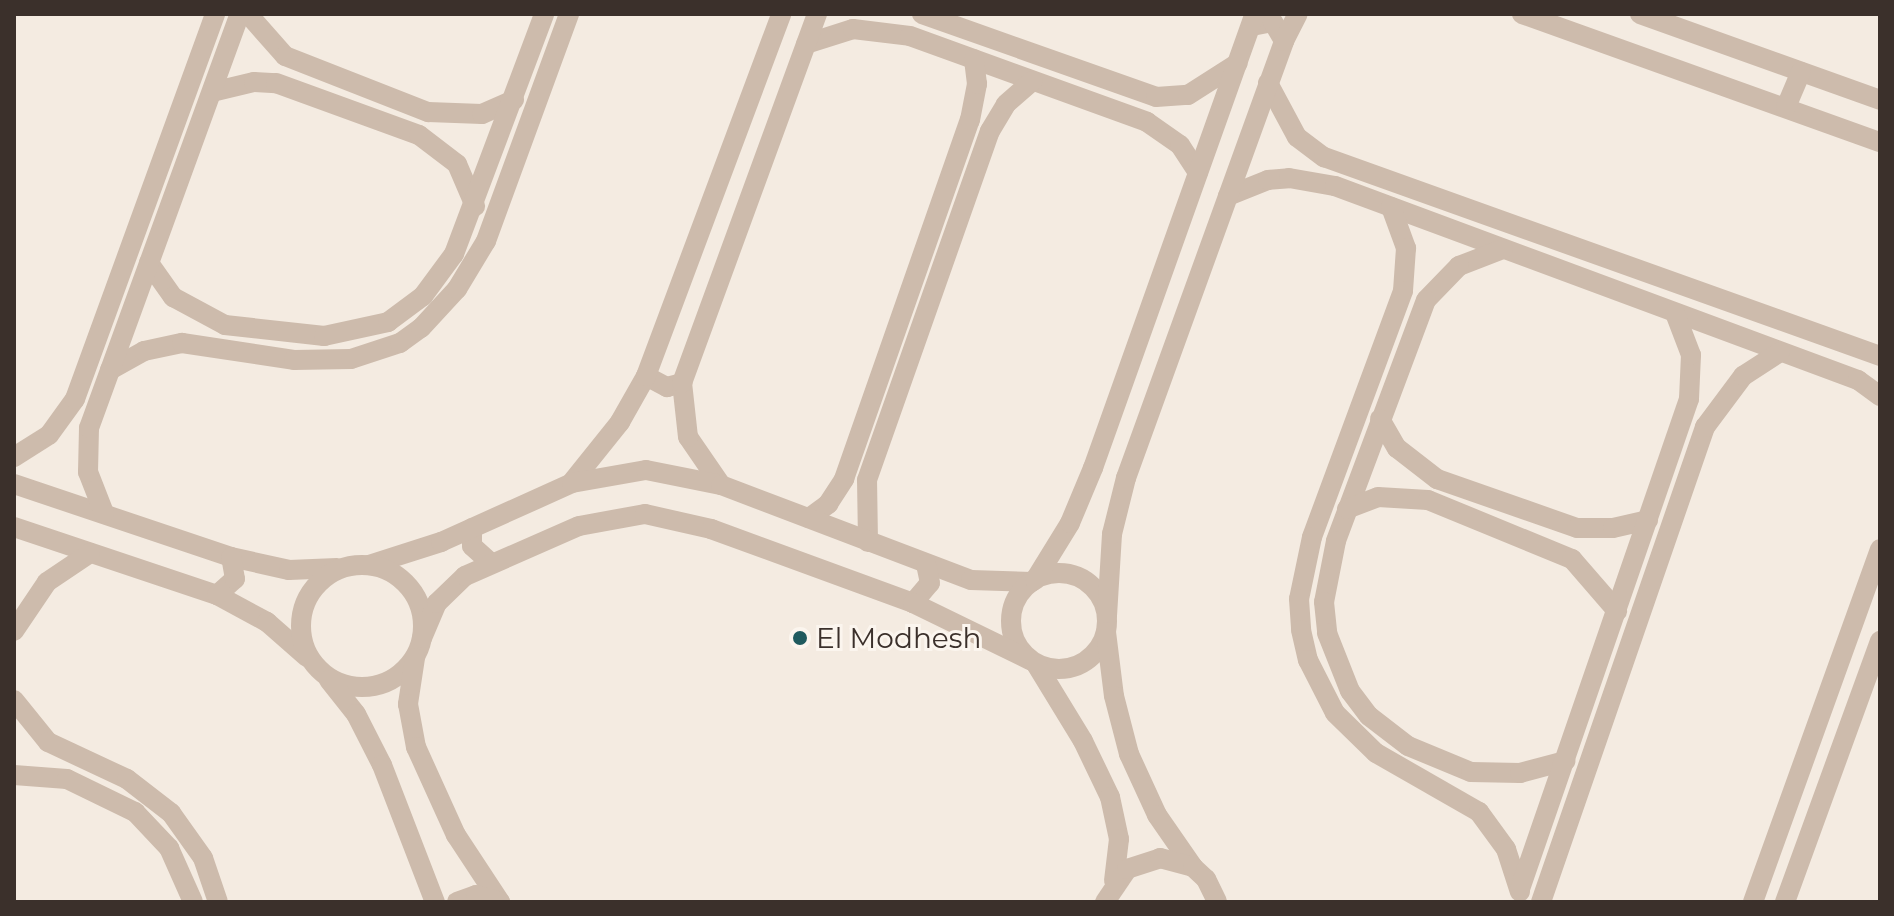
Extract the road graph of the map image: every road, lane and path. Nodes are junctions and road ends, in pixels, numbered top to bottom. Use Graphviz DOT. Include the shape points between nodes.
graph roads {
  1 [pos="215,14"];
  2 [pos="240,14"];
  3 [pos="248,14"];
  4 [pos="544,14"];
  5 [pos="569,14"];
  6 [pos="762,14"];
  7 [pos="781,14"];
  8 [pos="817,14"];
  9 [pos="922,14"];
  10 [pos="1298,14"];
  11 [pos="1522,14"];
  12 [pos="1640,14"];
  13 [pos="1253,20"];
  14 [pos="903,24"];
  15 [pos="772,37"];
  16 [pos="1284,41"];
  17 [pos="806,44"];
  18 [pos="974,59"];
  19 [pos="1238,63"];
  20 [pos="305,66"];
  21 [pos="1801,72"];
  22 [pos="1032,81"];
  23 [pos="1268,83"];
  24 [pos="298,89"];
  25 [pos="212,92"];
  26 [pos="1156,97"];
  27 [pos="514,100"];
  28 [pos="1880,100"];
  29 [pos="1786,107"];
  30 [pos="428,112"];
  31 [pos="177,119"];
  32 [pos="1147,122"];
  33 [pos="198,128"];
  34 [pos="419,135"];
  35 [pos="1880,142"];
  36 [pos="1342,164"];
  37 [pos="1198,173"];
  38 [pos="1335,186"];
  39 [pos="1228,196"];
  40 [pos="475,206"];
  41 [pos="1391,207"];
  42 [pos="1179,227"];
  43 [pos="1213,238"];
  44 [pos="1503,249"];
  45 [pos="149,263"];
  46 [pos="1403,291"];
  47 [pos="423,296"];
  48 [pos="1426,300"];
  49 [pos="439,311"];
  50 [pos="1675,313"];
  51 [pos="209,320"];
  52 [pos="201,344"];
  53 [pos="1780,352"];
  54 [pos="1873,355"];
  55 [pos="110,370"];
  56 [pos="646,376"];
  57 [pos="1858,380"];
  58 [pos="682,383"];
  59 [pos="1880,396"];
  60 [pos="75,399"];
  61 [pos="97,406"];
  62 [pos="1684,418"];
  63 [pos="1380,419"];
  64 [pos="1705,427"];
  65 [pos="14,457"];
  66 [pos="1093,468"];
  67 [pos="1126,478"];
  68 [pos="1437,479"];
  69 [pos="572,483"];
  70 [pos="14,484"];
  71 [pos="721,485"];
  72 [pos="1428,500"];
  73 [pos="1347,509"];
  74 [pos="104,513"];
  75 [pos="809,518"];
  76 [pos="1648,520"];
  77 [pos="1560,524"];
  78 [pos="14,527"];
  79 [pos="472,528"];
  80 [pos="868,542"];
  81 [pos="1552,548"];
  82 [pos="1880,549"];
  83 [pos="90,553"];
  84 [pos="231,557"];
  85 [pos="491,563"];
  86 [pos="926,564"];
  87 [pos="359,566"];
  88 [pos="1033,581"];
  89 [pos="217,595"];
  90 [pos="913,603"];
  91 [pos="1617,611"];
  92 [pos="1106,624"];
  93 [pos="14,631"];
  94 [pos="1880,641"];
  95 [pos="418,647"];
  96 [pos="1601,655"];
  97 [pos="1033,662"];
  98 [pos="1624,663"];
  99 [pos="1839,664"];
  100 [pos="319,670"];
  101 [pos="1868,674"];
  102 [pos="14,700"];
  103 [pos="1129,754"];
  104 [pos="76,758"];
  105 [pos="1565,761"];
  106 [pos="1098,767"];
  107 [pos="1471,772"];
  108 [pos="14,775"];
  109 [pos="67,779"];
  110 [pos="431,785"];
  111 [pos="1461,799"];
  112 [pos="398,800"];
  113 [pos="1199,873"];
  114 [pos="1114,881"];
  115 [pos="216,893"];
  116 [pos="192,897"];
  117 [pos="1518,897"];
  118 [pos="435,902"];
  119 [pos="457,902"];
  120 [pos="500,902"];
  121 [pos="1105,902"];
  122 [pos="1217,902"];
  123 [pos="1228,902"];
  124 [pos="1541,902"];
  125 [pos="1753,902"];
  126 [pos="1785,902"];
  1 -- 31 [label="street"];
  2 -- 25 [label="street"];
  3 -- 20 [label="street" via="268,41"];
  4 -- 27 [label="street"];
  5 -- 49 [label="street" via="486,241"];
  6 -- 15 [label="street"];
  7 -- 15 [label="street"];
  8 -- 17 [label="street"];
  9 -- 26 [label="street"];
  10 -- 16 [label="street"];
  11 -- 29 [label="street"];
  12 -- 21 [label="street"];
  13 -- 16 [label="street" via="1273,22"];
  13 -- 19 [label="street"];
  14 -- 17 [label="street" via="853,29"];
  14 -- 18 [label="street"];
  15 -- 56 [label="street"];
  16 -- 23 [label="street"];
  17 -- 58 [label="street"];
  18 -- 22 [label="street"];
  18 -- 75 [label="street" via="977,84 970,120 844,479 828,504"];
  19 -- 26 [label="street" via="1188,95"];
  19 -- 37 [label="street"];
  20 -- 24 [label="street" via="295,79"];
  20 -- 30 [label="street"];
  21 -- 28 [label="street"];
  21 -- 29 [label="street"];
  22 -- 32 [label="street"];
  22 -- 80 [label="street" via="1006,104 990,131 867,480"];
  23 -- 36 [label="street" via="1297,137"];
  23 -- 39 [label="street"];
  24 -- 25 [label="street" via="254,82"];
  24 -- 34 [label="street"];
  25 -- 33 [label="street"];
  26 -- 32 [label="street" via="1156,114"];
  27 -- 30 [label="street" via="482,114"];
  27 -- 40 [label="street"];
  29 -- 35 [label="street"];
  30 -- 34 [label="street" via="429,123"];
  31 -- 33 [label="street"];
  31 -- 60 [label="street"];
  32 -- 37 [label="street" via="1180,145"];
  33 -- 45 [label="street"];
  34 -- 40 [label="street" via="457,164"];
  36 -- 38 [label="street"];
  36 -- 54 [label="street"];
  37 -- 42 [label="street"];
  38 -- 39 [label="street" via="1289,178 1247,186"];
  38 -- 41 [label="street"];
  39 -- 43 [label="street"];
  40 -- 47 [label="street" via="454,254"];
  41 -- 44 [label="street"];
  41 -- 46 [label="street" via="1406,248"];
  42 -- 43 [label="street"];
  42 -- 66 [label="street"];
  43 -- 67 [label="street"];
  44 -- 48 [label="street" via="1459,266"];
  44 -- 50 [label="street"];
  45 -- 51 [label="street" via="173,297"];
  45 -- 55 [label="street"];
  46 -- 48 [label="street"];
  46 -- 111 [label="street" via="1312,537 1303,567 1301,630 1320,689 1354,734 1400,768"];
  47 -- 49 [label="street"];
  47 -- 51 [label="street" via="388,322 346,334 292,335"];
  48 -- 63 [label="street"];
  49 -- 52 [label="street" via="400,343 351,359 294,360"];
  50 -- 53 [label="street"];
  50 -- 62 [label="street" via="1691,355"];
  51 -- 52 [label="street"];
  52 -- 55 [label="street" via="144,351"];
  53 -- 57 [label="street"];
  53 -- 64 [label="street" via="1743,376"];
  54 -- 57 [label="street"];
  55 -- 61 [label="street"];
  56 -- 58 [label="street" via="667,387"];
  56 -- 69 [label="street" via="620,422"];
  57 -- 59 [label="street"];
  58 -- 71 [label="street" via="688,437"];
  60 -- 61 [label="street" via="84,408"];
  60 -- 65 [label="street" via="49,435"];
  61 -- 74 [label="street" via="87,461"];
  62 -- 64 [label="street" via="1697,417"];
  62 -- 76 [label="street"];
  63 -- 68 [label="street" via="1397,448"];
  63 -- 73 [label="street"];
  64 -- 98 [label="street"];
  66 -- 67 [label="street" via="1107,481"];
  66 -- 88 [label="street" via="1070,523"];
  67 -- 92 [label="street" via="1112,534"];
  68 -- 72 [label="street" via="1427,488"];
  68 -- 77 [label="street"];
  69 -- 71 [label="street" via="646,470"];
  69 -- 79 [label="street"];
  70 -- 74 [label="street"];
  71 -- 75 [label="street"];
  72 -- 73 [label="street" via="1378,497"];
  72 -- 81 [label="street"];
  73 -- 107 [label="street" via="1327,571 1324,602 1336,663 1350,691 1388,732 1430,758"];
  74 -- 84 [label="street"];
  75 -- 80 [label="street"];
  76 -- 77 [label="street" via="1595,529"];
  76 -- 91 [label="street"];
  77 -- 81 [label="street" via="1561,535"];
  78 -- 83 [label="street"];
  79 -- 85 [label="street" via="472,546"];
  79 -- 87 [label="street"];
  80 -- 86 [label="street"];
  81 -- 91 [label="street" via="1590,574"];
  82 -- 99 [label="street"];
  83 -- 89 [label="street"];
  83 -- 93 [label="street" via="47,582"];
  84 -- 87 [label="street" via="289,570"];
  84 -- 89 [label="street" via="235,579"];
  85 -- 90 [label="street" via="579,526 645,514 711,529"];
  85 -- 95 [label="street" via="450,588 428,620"];
  86 -- 88 [label="street" via="986,584"];
  86 -- 90 [label="street" via="927,592"];
  87 -- 95 [label="street" via="405,582 420,608"];
  87 -- 100 [label="street" via="330,574 305,604 303,644"];
  88 -- 92 [label="street" via="1065,573 1081,578 1093,588"];
  88 -- 97 [label="street" via="1013,606 1011,621 1019,649"];
  89 -- 100 [label="street" via="267,622"];
  90 -- 97 [label="street"];
  91 -- 96 [label="street"];
  92 -- 97 [label="street" via="1091,657 1078,665 1064,669"];
  92 -- 103 [label="street" via="1114,696"];
  94 -- 101 [label="street"];
  95 -- 100 [label="street" via="385,683 345,685"];
  95 -- 110 [label="street" via="410,726"];
  96 -- 98 [label="street"];
  96 -- 105 [label="street"];
  97 -- 106 [label="street"];
  98 -- 124 [label="street"];
  99 -- 101 [label="street"];
  99 -- 125 [label="street"];
  100 -- 112 [label="street" via="356,714"];
  101 -- 126 [label="street"];
  102 -- 104 [label="street" via="36,731"];
  103 -- 106 [label="street"];
  103 -- 113 [label="street" via="1157,815"];
  104 -- 109 [label="street" via="66,766"];
  104 -- 115 [label="street" via="127,779 160,804 188,834"];
  105 -- 107 [label="street" via="1520,773"];
  105 -- 117 [label="street"];
  106 -- 114 [label="street" via="1118,828"];
  107 -- 111 [label="street"];
  108 -- 109 [label="street"];
  109 -- 116 [label="street" via="115,798 153,828"];
  110 -- 112 [label="street" via="412,787"];
  110 -- 120 [label="street"];
  111 -- 117 [label="street" via="1494,829"];
  112 -- 118 [label="street"];
  113 -- 114 [label="street" via="1160,858 1142,861"];
  113 -- 122 [label="street"];
  113 -- 123 [label="street"];
  114 -- 121 [label="street"];
  115 -- 116 [label="street"];
  119 -- 120 [label="street" via="476,895"];
}
